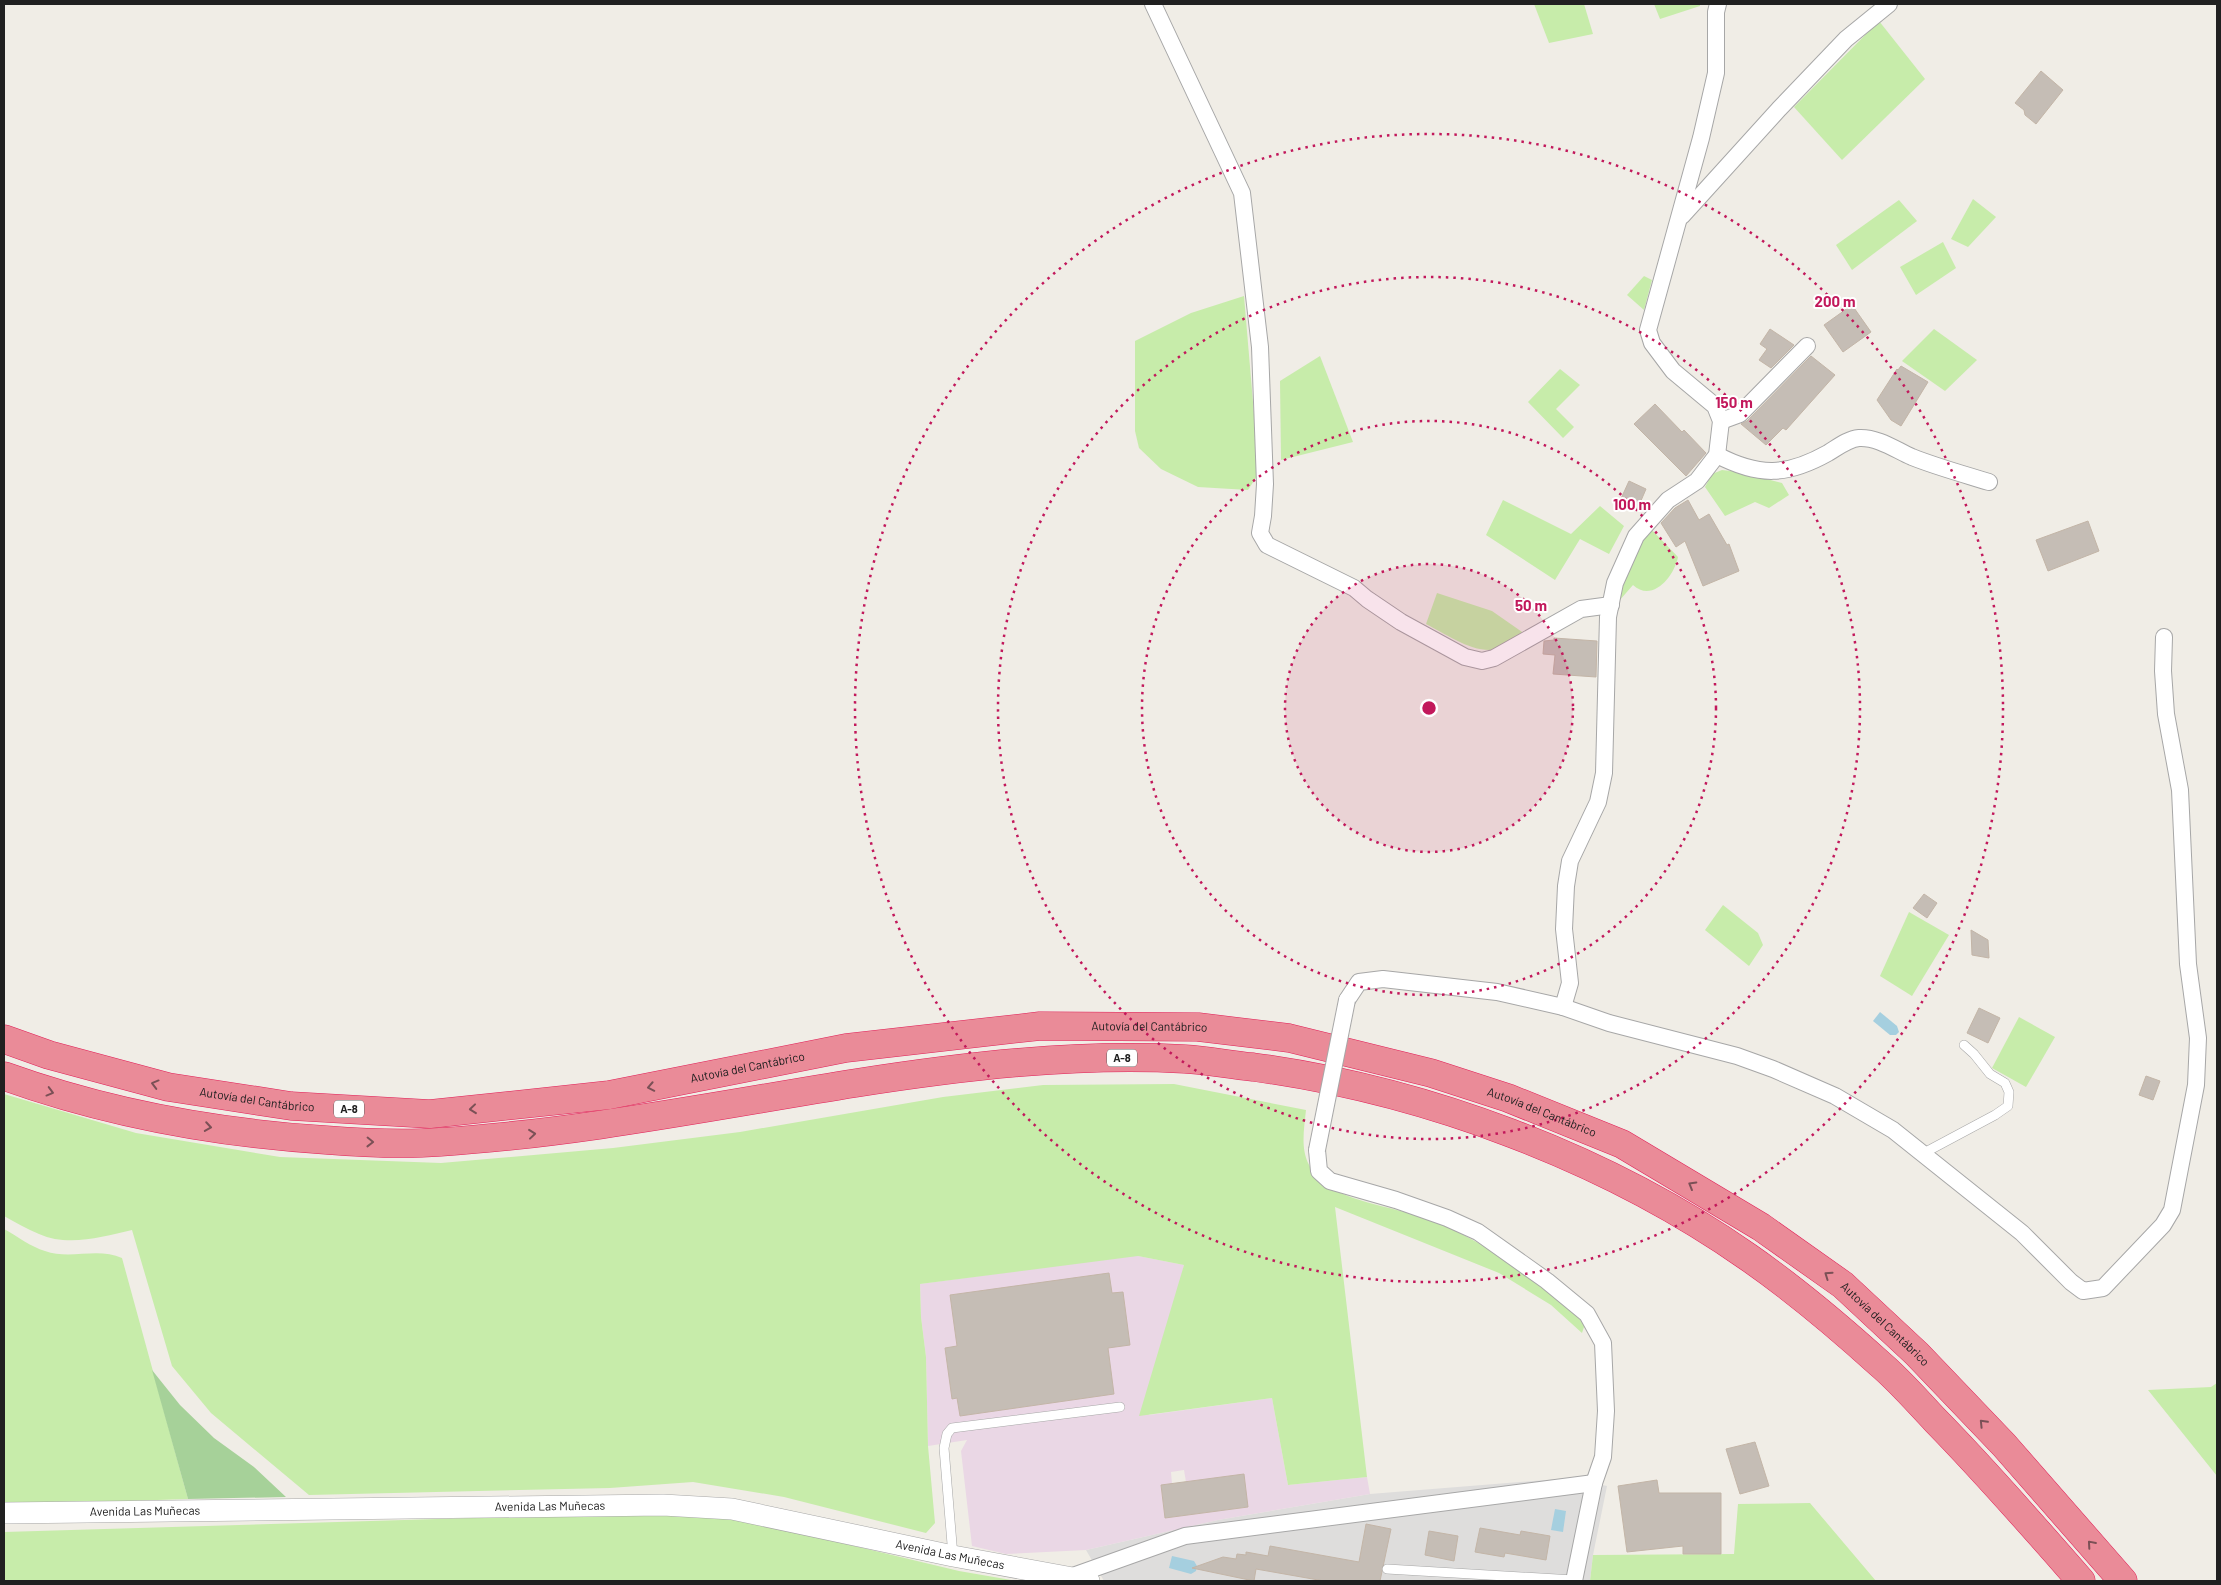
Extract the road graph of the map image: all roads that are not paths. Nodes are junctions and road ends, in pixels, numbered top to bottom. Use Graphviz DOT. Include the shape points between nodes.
graph roads {
  1 [pos="1153,4"];
  2 [pos="1718,4"];
  3 [pos="1889,4"];
  4 [pos="1680,218"];
  5 [pos="1806,346"];
  6 [pos="1721,421"];
  7 [pos="1717,455"];
  8 [pos="1988,482"];
  9 [pos="1611,606"];
  10 [pos="2164,637"];
  11 [pos="1563,1007"];
  12 [pos="4,1039"];
  13 [pos="1964,1045"];
  14 [pos="4,1076"];
  15 [pos="1922,1154"];
  16 [pos="1120,1406"];
  17 [pos="1594,1484"];
  18 [pos="4,1513"];
  19 [pos="953,1556"];
  20 [pos="1386,1569"];
  21 [pos="1079,1579"];
  22 [pos="1574,1581"];
  23 [pos="2081,1581"];
  24 [pos="2123,1581"];
  1 -- 9 [label="street" via="1242,193 1260,347 1265,484 1260,533 1267,545 1354,588 1402,622 1465,657 1482,661 1494,658 1581,609"];
  2 -- 4 [label="street" via="1716,73"];
  3 -- 4 [label="street" via="1846,39"];
  4 -- 6 [label="street" via="1648,330 1652,343 1673,370 1715,406"];
  5 -- 6 [label="street" via="1740,414"];
  6 -- 7 [label="street"];
  7 -- 8 [label="street" via="1752,469 1784,471 1806,465 1859,438 1875,440"];
  7 -- 9 [label="street" via="1697,482 1668,500 1636,536 1615,583"];
  9 -- 11 [label="street" via="1608,616 1604,774 1598,802 1570,861 1564,929 1570,983"];
  10 -- 15 [label="street" via="2166,714 2180,790 2188,964 2198,1038 2196,1085 2172,1210 2163,1225 2103,1288 2084,1291 2022,1233"];
  11 -- 15 [label="street" via="1773,1069 1835,1096 1893,1130"];
  11 -- 17 [label="street, bridge" via="1497,992 1382,979 1359,982 1347,1000 1316,1150 1319,1171 1330,1181 1396,1200 1478,1232 1587,1314 1603,1343 1603,1457"];
  24 -- 12 [label="highway, Autovía del Cantábrico / A-8, one-way" via="2004,1445 1917,1354 1843,1285 1761,1227 1622,1144 1508,1098 1431,1073 1289,1038 1198,1027 1040,1026 846,1048 609,1095 430,1114 291,1106 168,1088"];
  13 -- 15 [label="lane" via="1990,1074 2005,1083 2009,1092 2008,1106"];
  14 -- 23 [label="highway, A-8, one-way" via="44,1090 190,1124 270,1136 351,1142 434,1143 529,1134 971,1067 1087,1058 1197,1060 1300,1074 1415,1100 1488,1125 1606,1175 1665,1206 1746,1256 1816,1308 1886,1368 1991,1478"];
  16 -- 19 [label="lane" via="952,1428 944,1448"];
  17 -- 21 [label="street" via="1185,1536"];
  17 -- 22 [label="street"];
  18 -- 19 [label="street, Avenida Las Muñecas" via="663,1504 732,1509"];
  19 -- 21 [label="street, Avenida Las Muñecas"];
  20 -- 22 [label="lane"];
}
